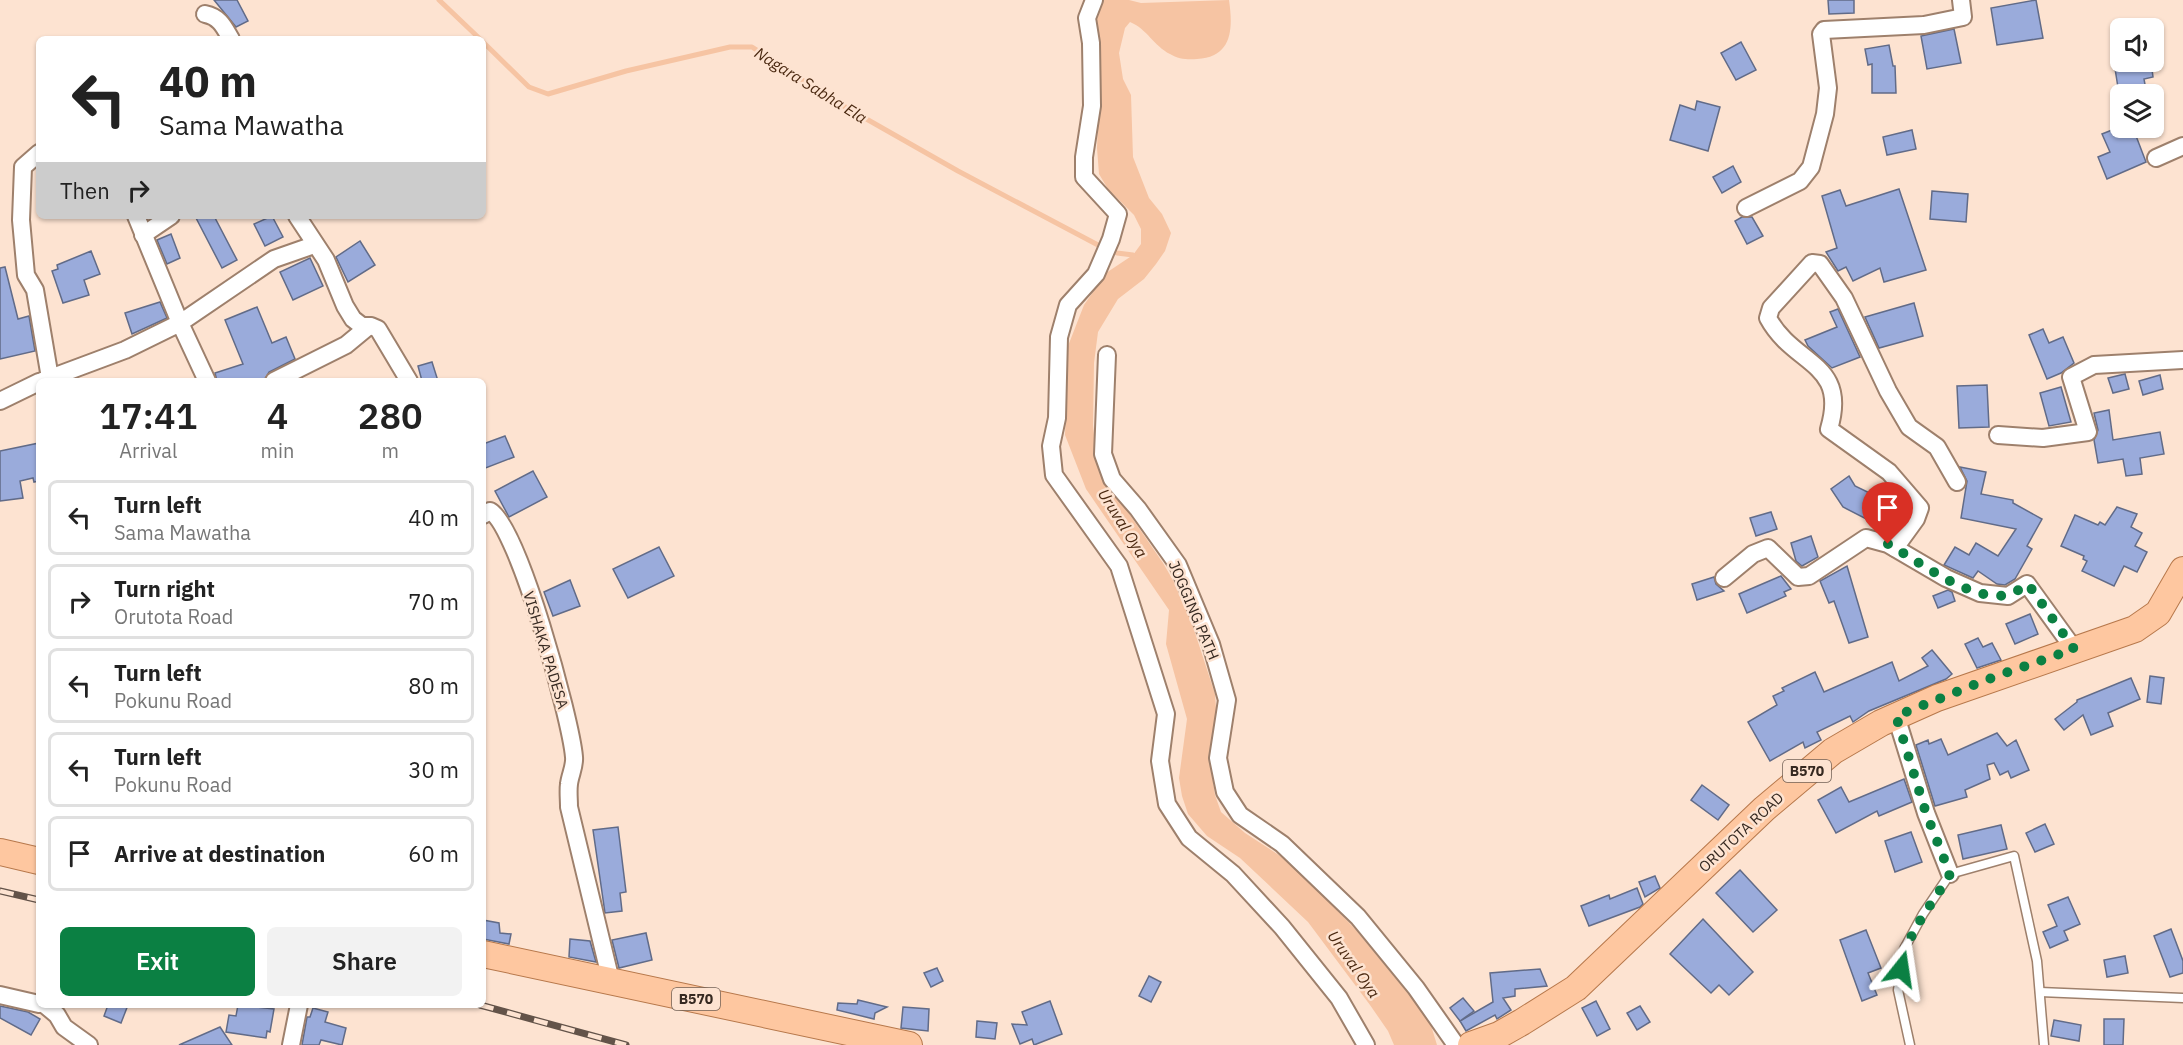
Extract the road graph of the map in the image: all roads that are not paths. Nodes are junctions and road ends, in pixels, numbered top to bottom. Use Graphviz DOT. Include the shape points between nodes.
graph roads {
  1 [pos="1094,0"];
  2 [pos="1961,0"];
  3 [pos="205,14"];
  4 [pos="229,36"];
  5 [pos="2183,146"];
  6 [pos="36,156"];
  7 [pos="2156,158"];
  8 [pos="1746,208"];
  9 [pos="137,219"];
  10 [pos="167,219"];
  11 [pos="300,219"];
  12 [pos="143,235"];
  13 [pos="314,245"];
  14 [pos="180,323"];
  15 [pos="369,326"];
  16 [pos="1107,355"];
  17 [pos="2183,360"];
  18 [pos="44,378"];
  19 [pos="49,378"];
  20 [pos="206,378"];
  21 [pos="280,378"];
  22 [pos="407,378"];
  23 [pos="36,384"];
  24 [pos="0,401"];
  25 [pos="1998,435"];
  26 [pos="1957,482"];
  27 [pos="486,513"];
  28 [pos="1895,548"];
  29 [pos="2183,570"];
  30 [pos="1724,578"];
  31 [pos="2074,649"];
  32 [pos="1896,716"];
  33 [pos="0,852"];
  34 [pos="36,860"];
  35 [pos="1950,874"];
  36 [pos="486,955"];
  37 [pos="611,981"];
  38 [pos="2040,992"];
  39 [pos="0,995"];
  40 [pos="2183,998"];
  41 [pos="36,1003"];
  42 [pos="49,1008"];
  43 [pos="297,1008"];
  44 [pos="89,1045"];
  45 [pos="291,1045"];
  46 [pos="909,1045"];
  47 [pos="1366,1045"];
  48 [pos="1456,1045"];
  49 [pos="1473,1045"];
  50 [pos="1910,1045"];
  51 [pos="2044,1045"];
  1 -- 47 [label="street" via="1087,18 1092,106 1084,177 1118,214 1095,274 1068,305 1059,337 1058,418 1051,446 1054,474 1119,566 1166,714 1160,761 1167,804 1190,838 1233,874 1282,927 1340,998"];
  2 -- 8 [label="street" via="1963,17 1924,25 1824,30 1821,42 1828,88 1810,167 1800,181"];
  3 -- 4 [label="street" via="214,15"];
  5 -- 7 [label="street"];
  6 -- 18 [label="street" via="23,167 21,220 26,275 35,290"];
  9 -- 12 [label="street"];
  10 -- 12 [label="street"];
  11 -- 13 [label="street"];
  12 -- 14 [label="street"];
  13 -- 14 [label="street" via="274,259"];
  13 -- 15 [label="street" via="326,260 353,319"];
  14 -- 19 [label="street" via="125,350"];
  14 -- 20 [label="street"];
  15 -- 21 [label="street" via="346,345"];
  15 -- 22 [label="street" via="378,329"];
  16 -- 48 [label="street, JOGGING PATH" via="1103,454 1112,479 1178,565 1211,644 1227,699 1218,758 1225,792 1240,815 1282,844 1359,917"];
  17 -- 25 [label="street" via="2094,365 2071,377 2088,432 2043,438"];
  23 -- 24 [label="street"];
  26 -- 28 [label="street" via="1937,447 1908,427 1844,298 1820,264 1812,263 1772,308 1768,318 1785,342 1820,369 1831,384 1835,409 1829,429 1889,472 1920,507"];
  27 -- 37 [label="street, VISHAKA PADESA" via="494,513 507,534 557,675 574,759 568,786 569,807"];
  28 -- 30 [label="street" via="1866,538 1809,576 1798,577 1768,548 1753,554"];
  28 -- 31 [label="street" via="1980,593 2008,596 2028,584"];
  29 -- 31 [label="main road, ORUTOTA ROAD / B570" via="2167,600 2147,622"];
  31 -- 32 [label="main road, ORUTOTA ROAD / B570"];
  32 -- 35 [label="street"];
  32 -- 49 [label="main road, ORUTOTA ROAD / B570" via="1833,751 1800,777 1576,988 1522,1022"];
  33 -- 34 [label="main road"];
  35 -- 38 [label="lane" via="2014,856"];
  35 -- 50 [label="lane" via="1905,949 1898,990"];
  36 -- 37 [label="main road, B570"];
  37 -- 46 [label="main road, B570"];
  38 -- 40 [label="lane"];
  38 -- 51 [label="lane"];
  39 -- 41 [label="street"];
  42 -- 44 [label="street" via="64,1027"];
  43 -- 45 [label="street"];
}
